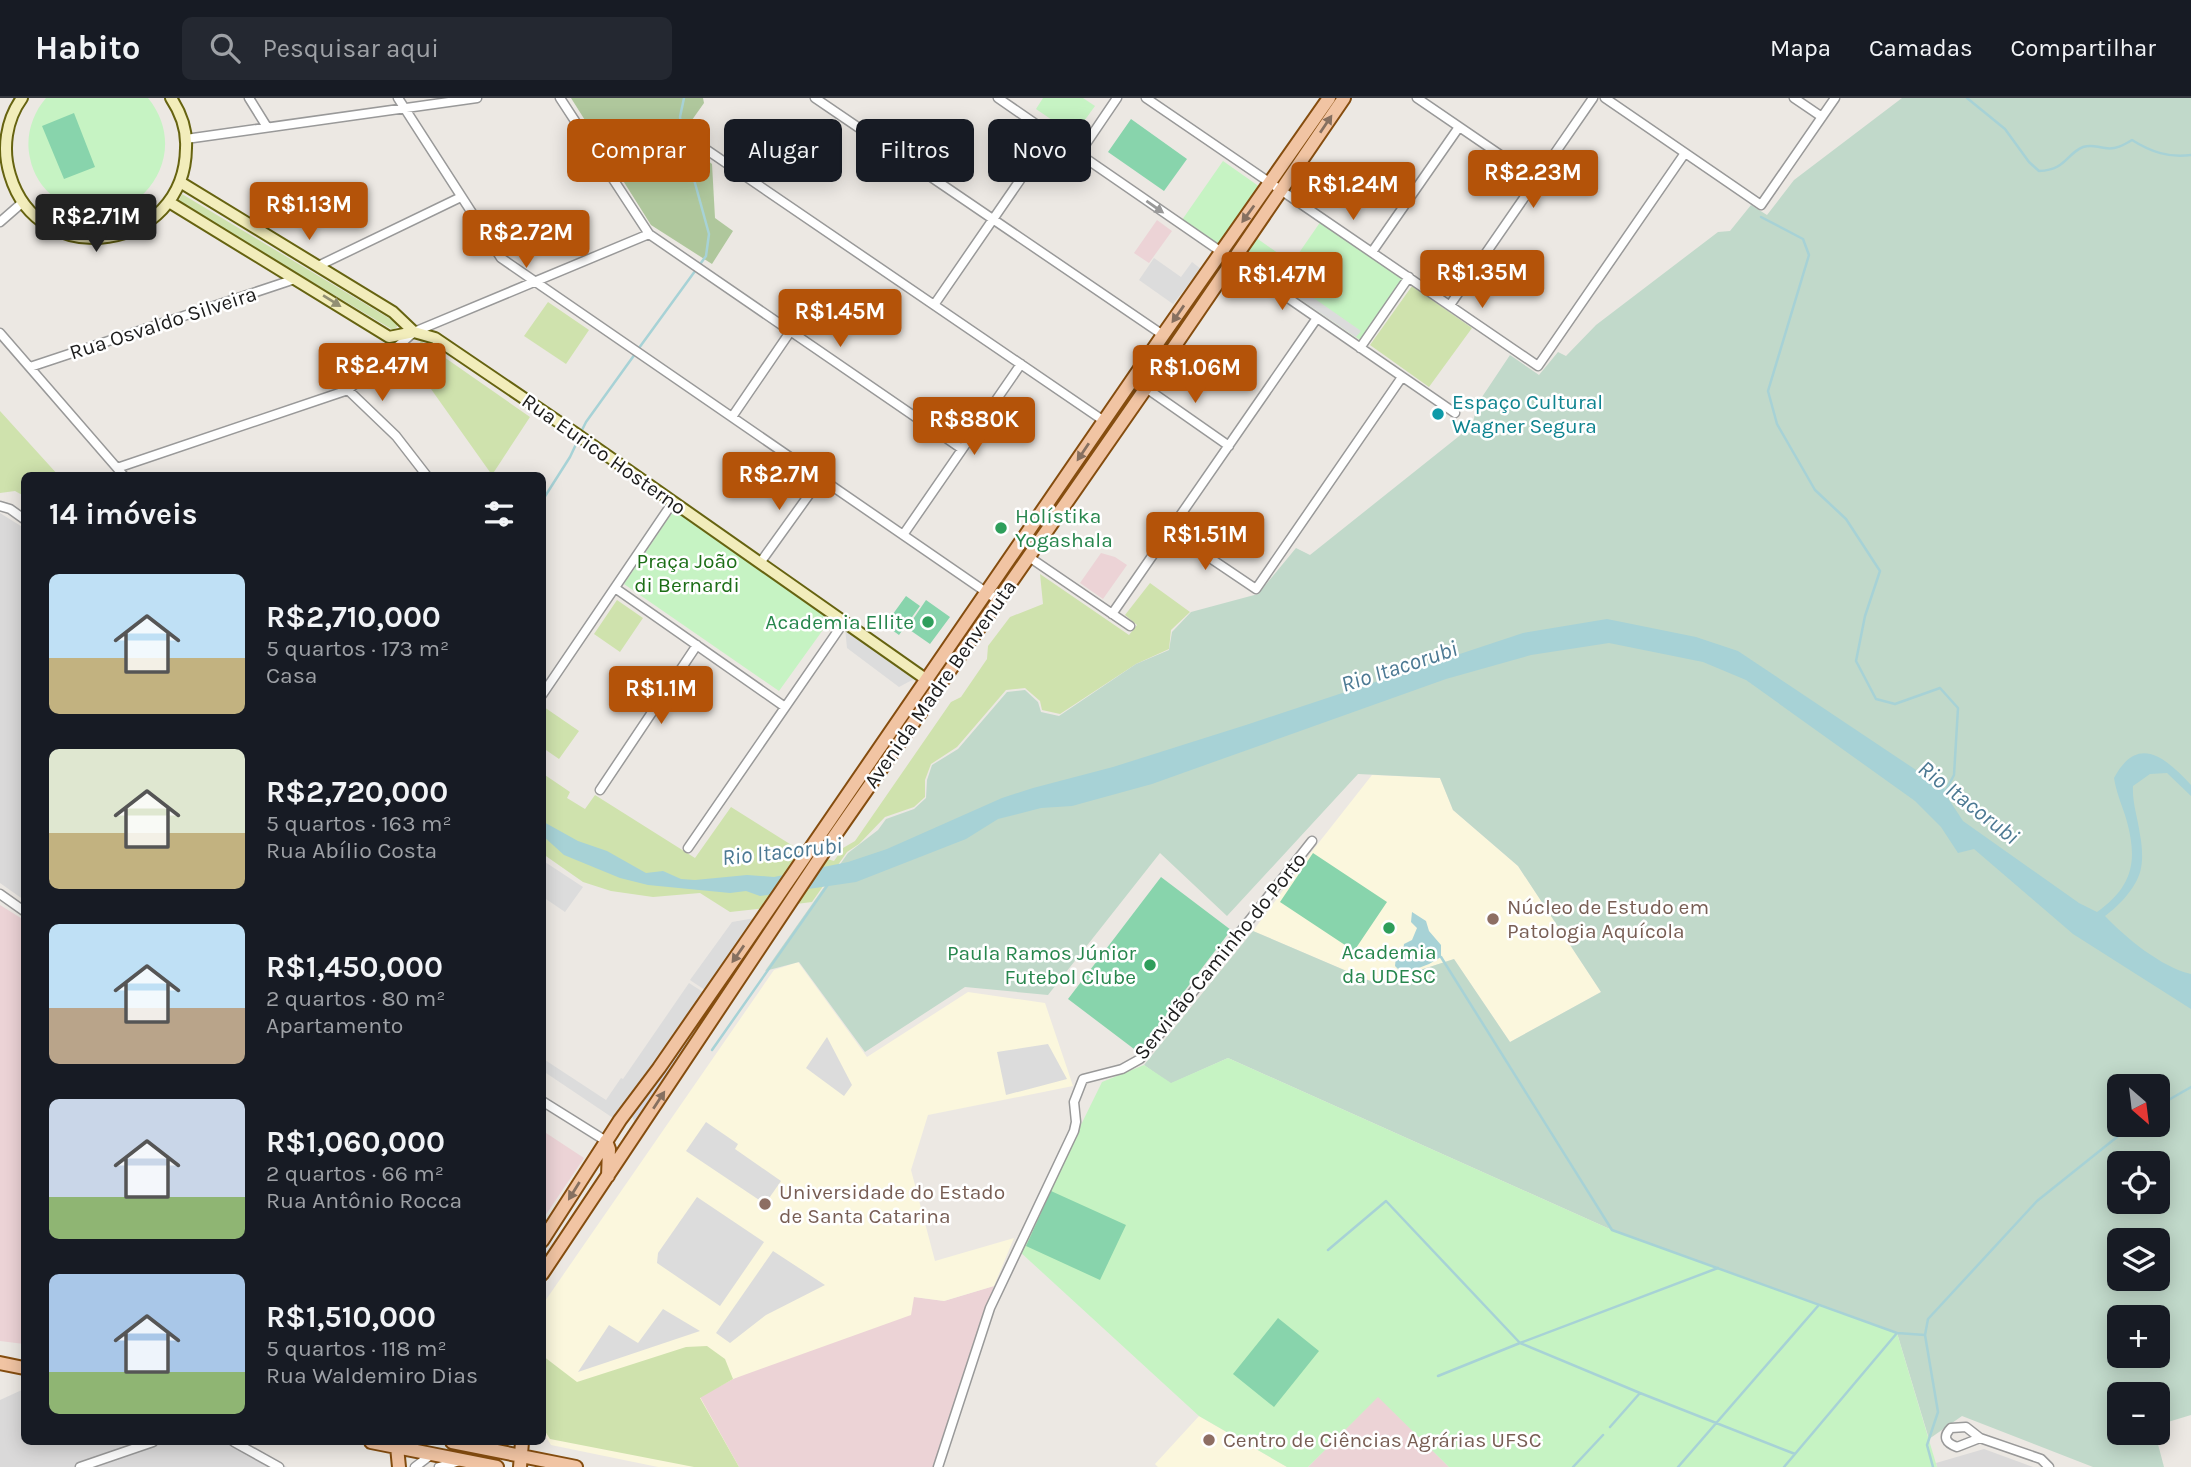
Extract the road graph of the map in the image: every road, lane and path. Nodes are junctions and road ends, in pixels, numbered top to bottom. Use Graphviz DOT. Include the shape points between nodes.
graph roads {
  1 [pos="22,98"];
  2 [pos="171,98"];
  3 [pos="248,98"];
  4 [pos="398,98"];
  5 [pos="477,98"];
  6 [pos="560,98"];
  7 [pos="815,98"];
  8 [pos="998,98"];
  9 [pos="1116,98"];
  10 [pos="1146,98"];
  11 [pos="1329,98"];
  12 [pos="1344,98"];
  13 [pos="1417,98"];
  14 [pos="1593,98"];
  15 [pos="1605,98"];
  16 [pos="1794,98"];
  17 [pos="1835,98"];
  18 [pos="404,107"];
  19 [pos="1822,117"];
  20 [pos="1028,119"];
  21 [pos="267,127"];
  22 [pos="1459,127"];
  23 [pos="1091,136"];
  24 [pos="186,139"];
  25 [pos="3,140"];
  26 [pos="710,152"];
  27 [pos="1685,153"];
  28 [pos="1091,162"];
  29 [pos="1536,180"];
  30 [pos="180,181"];
  31 [pos="1019,182"];
  32 [pos="1276,186"];
  33 [pos="461,197"];
  34 [pos="23,202"];
  35 [pos="169,202"];
  36 [pos="993,220"];
  37 [pos="0,222"];
  38 [pos="649,234"];
  39 [pos="1372,252"];
  40 [pos="1221,253"];
  41 [pos="1233,261"];
  42 [pos="318,266"];
  43 [pos="1409,277"];
  44 [pos="295,279"];
  45 [pos="536,281"];
  46 [pos="934,305"];
  47 [pos="1450,305"];
  48 [pos="1317,318"];
  49 [pos="414,332"];
  50 [pos="790,332"];
  51 [pos="0,333"];
  52 [pos="1163,335"];
  53 [pos="1360,348"];
  54 [pos="1021,364"];
  55 [pos="30,367"];
  56 [pos="1402,377"];
  57 [pos="1146,388"];
  58 [pos="348,390"];
  59 [pos="1455,413"];
  60 [pos="732,417"];
  61 [pos="1104,421"];
  62 [pos="1229,446"];
  63 [pos="962,449"];
  64 [pos="117,468"];
  65 [pos="120,472"];
  66 [pos="424,472"];
  67 [pos="821,478"];
  68 [pos="673,502"];
  69 [pos="0,506"];
  70 [pos="21,517"];
  71 [pos="1170,531"];
  72 [pos="903,535"];
  73 [pos="1029,557"];
  74 [pos="760,564"];
  75 [pos="615,588"];
  76 [pos="987,593"];
  77 [pos="999,601"];
  78 [pos="1112,614"];
  79 [pos="844,622"];
  80 [pos="1130,626"];
  81 [pos="697,645"];
  82 [pos="927,680"];
  83 [pos="546,689"];
  84 [pos="938,689"];
  85 [pos="785,707"];
  86 [pos="600,790"];
  87 [pos="1312,841"];
  88 [pos="688,848"];
  89 [pos="0,894"];
  90 [pos="21,909"];
  91 [pos="546,1104"];
  92 [pos="627,1110"];
  93 [pos="640,1129"];
  94 [pos="606,1142"];
  95 [pos="607,1177"];
  96 [pos="546,1235"];
  97 [pos="546,1269"];
  98 [pos="0,1363"];
  99 [pos="21,1367"];
  100 [pos="1980,1438"];
  101 [pos="144,1445"];
  102 [pos="239,1445"];
  103 [pos="387,1445"];
  104 [pos="436,1445"];
  105 [pos="462,1445"];
  106 [pos="397,1447"];
  107 [pos="432,1454"];
  108 [pos="462,1460"];
  109 [pos="521,1462"];
  110 [pos="79,1467"];
  111 [pos="279,1467"];
  112 [pos="399,1467"];
  113 [pos="415,1467"];
  114 [pos="439,1467"];
  115 [pos="496,1467"];
  116 [pos="576,1467"];
  117 [pos="938,1467"];
  118 [pos="2049,1467"];
  1 -- 25 [label="street"];
  2 -- 24 [label="street"];
  3 -- 21 [label="street"];
  4 -- 18 [label="street"];
  5 -- 18 [label="street"];
  6 -- 38 [label="street"];
  7 -- 36 [label="street"];
  8 -- 20 [label="street"];
  9 -- 23 [label="street"];
  10 -- 32 [label="street"];
  11 -- 32 [label="main road, Avenida Madre Benvenuta"];
  32 -- 12 [label="main road, Avenida Madre Benvenuta, one-way"];
  13 -- 22 [label="street"];
  14 -- 29 [label="street"];
  15 -- 27 [label="street"];
  16 -- 19 [label="street"];
  17 -- 19 [label="street"];
  18 -- 21 [label="street"];
  18 -- 33 [label="street"];
  19 -- 27 [label="street" via="1761,205"];
  21 -- 24 [label="street"];
  22 -- 29 [label="street"];
  22 -- 39 [label="street"];
  24 -- 30 [label="street"];
  25 -- 34 [label="street" via="10,174"];
  26 -- 46 [label="street"];
  27 -- 47 [label="street" via="1538,366"];
  28 -- 40 [label="street, one-way"];
  29 -- 47 [label="street"];
  30 -- 35 [label="street"];
  30 -- 42 [label="street"];
  31 -- 36 [label="street"];
  32 -- 39 [label="street"];
  32 -- 40 [label="main road, Avenida Madre Benvenuta, one-way"];
  32 -- 41 [label="main road, Avenida Madre Benvenuta"];
  33 -- 42 [label="street"];
  33 -- 45 [label="street" via="496,252"];
  34 -- 35 [label="street" via="60,232 83,238 131,232"];
  34 -- 37 [label="street"];
  35 -- 44 [label="street"];
  36 -- 46 [label="street"];
  36 -- 52 [label="street"];
  38 -- 45 [label="street"];
  38 -- 50 [label="street"];
  39 -- 43 [label="street"];
  40 -- 41 [label="street"];
  40 -- 52 [label="main road, Avenida Madre Benvenuta, one-way"];
  41 -- 48 [label="street"];
  41 -- 57 [label="main road, Avenida Madre Benvenuta"];
  42 -- 49 [label="street" via="393,312"];
  43 -- 47 [label="street"];
  43 -- 53 [label="street"];
  44 -- 49 [label="street, one-way" via="389,337"];
  44 -- 55 [label="street, Rua Osvaldo Silveira"];
  45 -- 49 [label="street"];
  45 -- 60 [label="street"];
  46 -- 54 [label="street"];
  48 -- 53 [label="street"];
  48 -- 62 [label="street"];
  49 -- 58 [label="street"];
  49 -- 68 [label="street, Rua Eurico Hosterno" via="435,338"];
  50 -- 60 [label="street"];
  50 -- 63 [label="street"];
  51 -- 55 [label="street"];
  52 -- 61 [label="main road, Avenida Madre Benvenuta"];
  53 -- 56 [label="street"];
  54 -- 61 [label="street"];
  54 -- 63 [label="street"];
  55 -- 64 [label="street"];
  56 -- 59 [label="street"];
  56 -- 71 [label="street" via="1256,589"];
  57 -- 62 [label="street"];
  57 -- 73 [label="main road, Avenida Madre Benvenuta"];
  58 -- 64 [label="street"];
  58 -- 66 [label="street" via="396,436"];
  60 -- 67 [label="street"];
  61 -- 76 [label="main road, Avenida Madre Benvenuta, one-way"];
  62 -- 71 [label="street"];
  63 -- 72 [label="street"];
  64 -- 65 [label="street"];
  67 -- 72 [label="street"];
  67 -- 74 [label="street"];
  68 -- 74 [label="street, Rua Eurico Hosterno"];
  68 -- 75 [label="street"];
  69 -- 70 [label="street"];
  71 -- 78 [label="street"];
  72 -- 76 [label="street"];
  73 -- 77 [label="main road, Avenida Madre Benvenuta"];
  73 -- 78 [label="street"];
  74 -- 79 [label="street, Rua Eurico Hosterno"];
  75 -- 81 [label="street"];
  75 -- 83 [label="street"];
  76 -- 77 [label="street"];
  76 -- 82 [label="main road, Avenida Madre Benvenuta"];
  77 -- 84 [label="main road, Avenida Madre Benvenuta"];
  78 -- 80 [label="street"];
  79 -- 82 [label="street, Rua Eurico Hosterno"];
  79 -- 85 [label="street"];
  81 -- 85 [label="street"];
  81 -- 86 [label="street"];
  82 -- 84 [label="main road"];
  82 -- 92 [label="main road, Avenida Madre Benvenuta, one-way"];
  93 -- 84 [label="main road, Avenida Madre Benvenuta, one-way"];
  85 -- 88 [label="street"];
  87 -- 117 [label="street, Servidão Caminho do Porto" via="1140,1059 1083,1079 1074,1102 1074,1131 990,1308"];
  89 -- 90 [label="street"];
  91 -- 94 [label="street"];
  92 -- 93 [label="main road"];
  92 -- 94 [label="main road, Avenida Madre Benvenuta"];
  93 -- 95 [label="main road, Avenida Madre Benvenuta"];
  94 -- 95 [label="main road"];
  94 -- 96 [label="main road, Avenida Madre Benvenuta, one-way"];
  95 -- 97 [label="main road, Avenida Madre Benvenuta"];
  98 -- 99 [label="main road"];
  100 -- 118 [label="street" via="2040,1459"];
  101 -- 110 [label="street"];
  102 -- 111 [label="street"];
  103 -- 106 [label="main road"];
  104 -- 107 [label="main road"];
  105 -- 109 [label="main road"];
  106 -- 107 [label="main road"];
  106 -- 112 [label="main road"];
  107 -- 108 [label="main road"];
  107 -- 113 [label="street"];
  108 -- 114 [label="street"];
  108 -- 115 [label="main road"];
  109 -- 116 [label="main road"];
}
